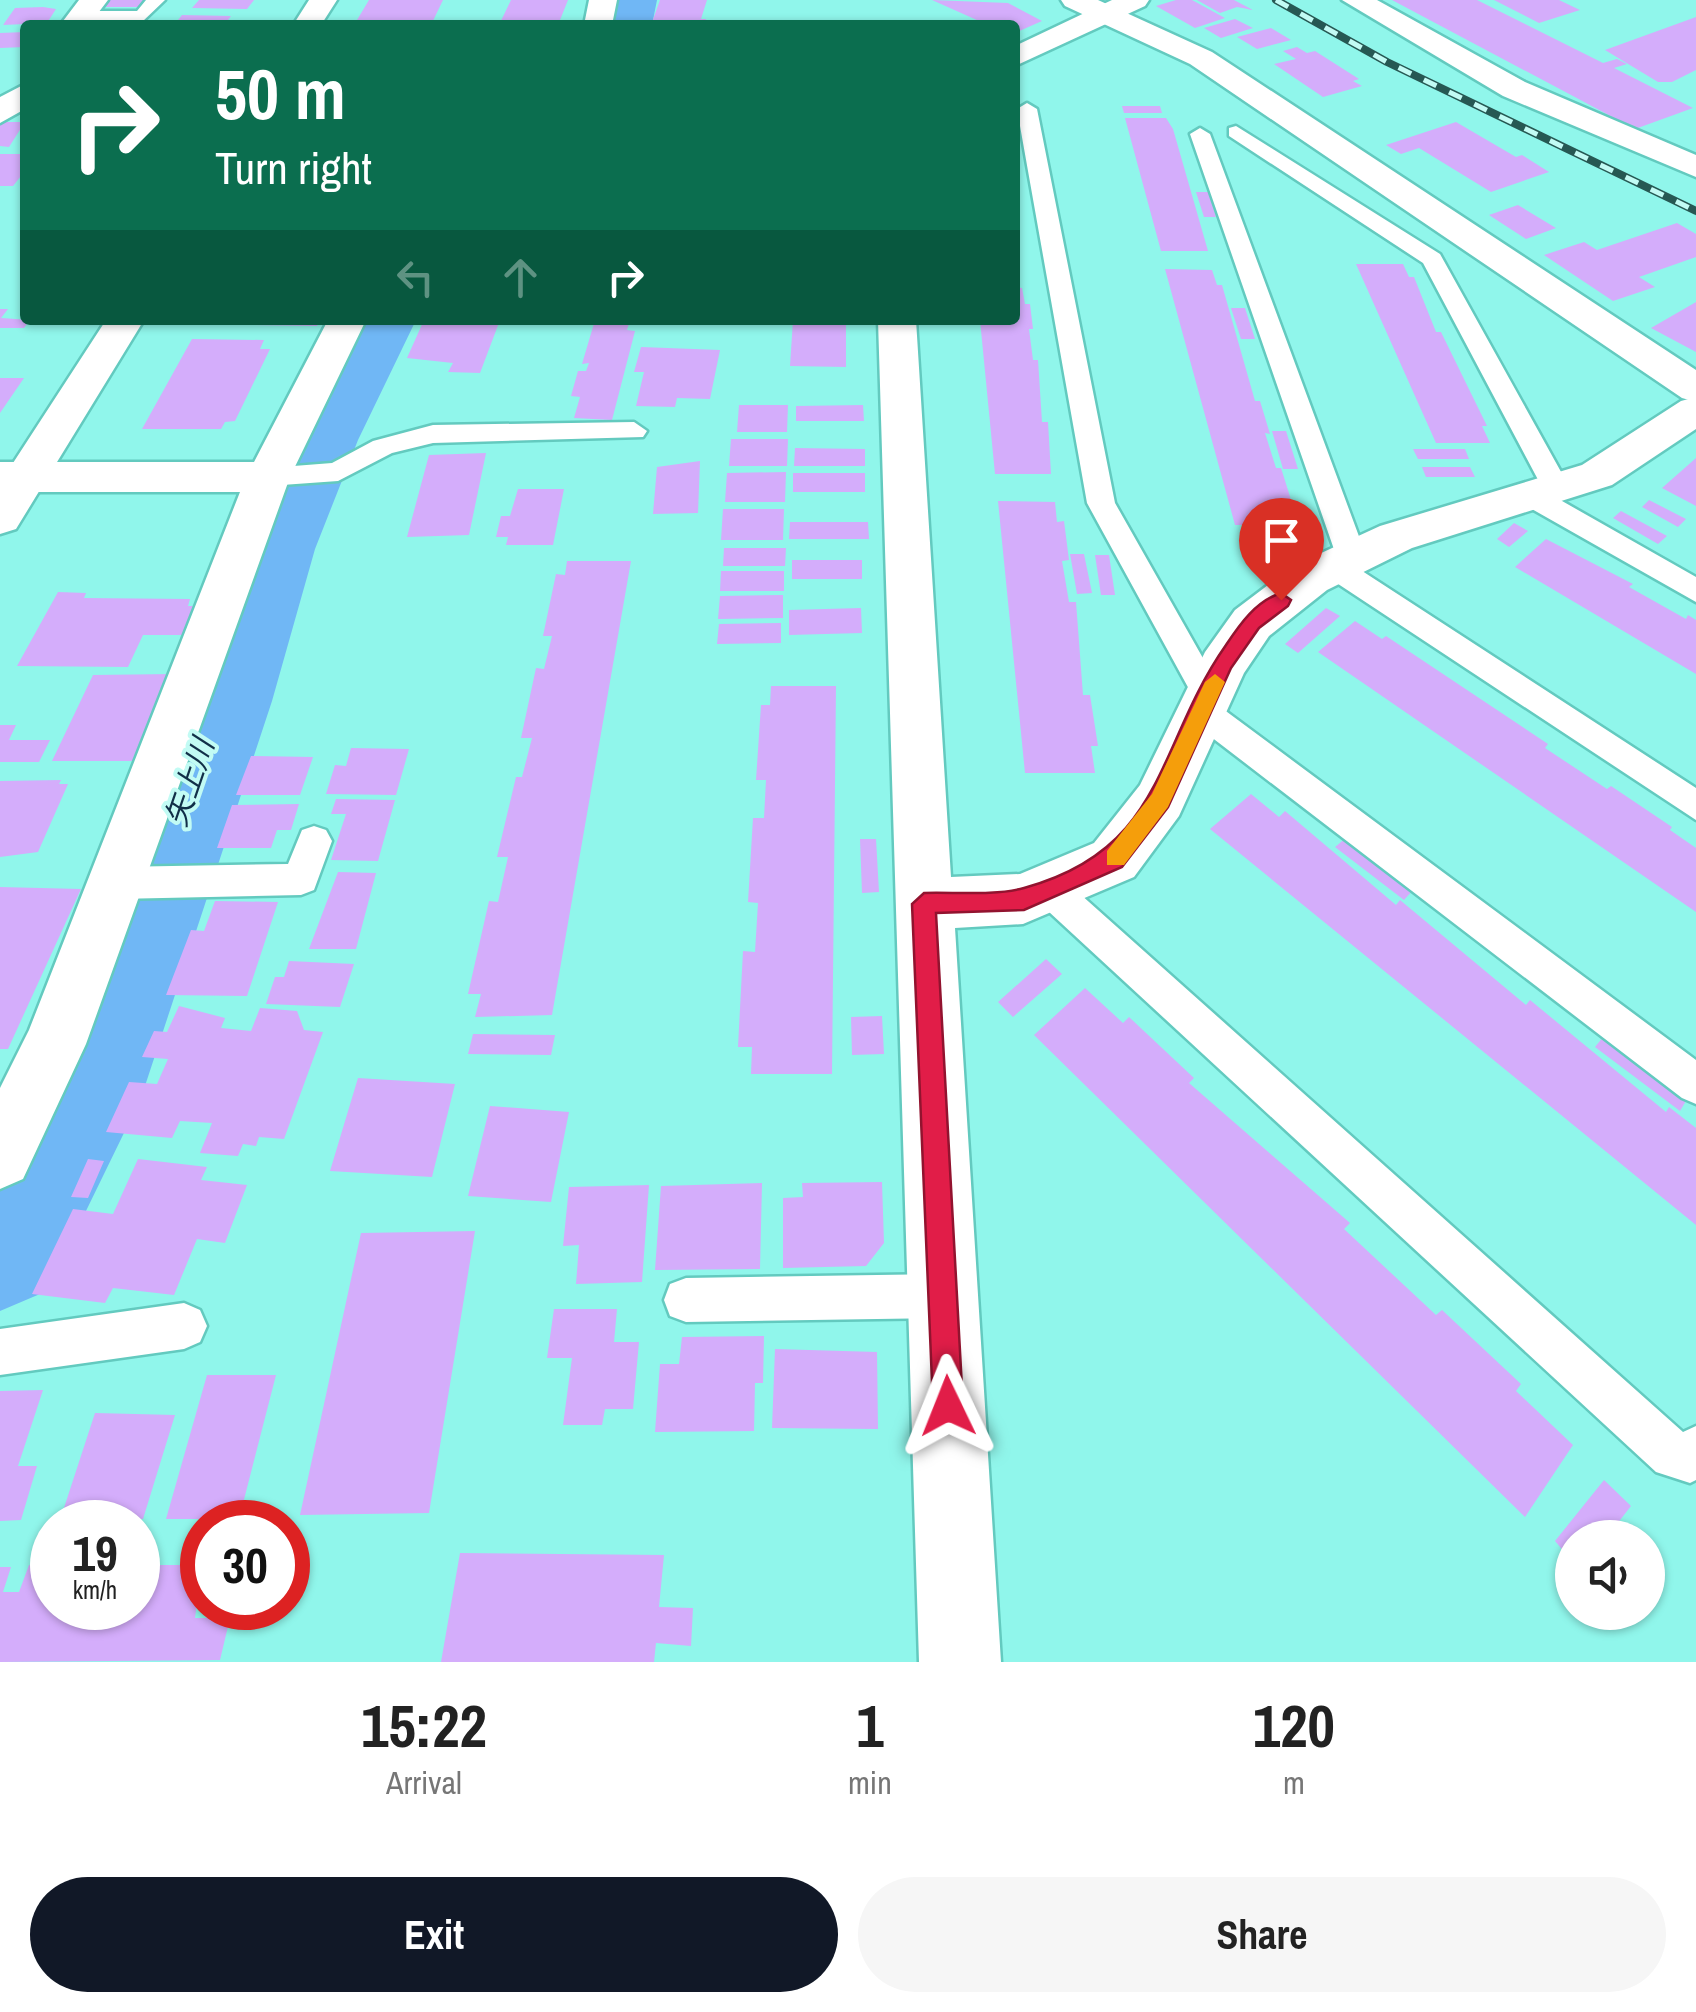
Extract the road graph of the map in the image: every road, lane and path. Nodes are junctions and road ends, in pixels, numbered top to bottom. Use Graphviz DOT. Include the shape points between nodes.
graph roads {
  1 [pos="156,0"];
  2 [pos="1075,0"];
  3 [pos="1135,0"];
  4 [pos="1356,0"];
  5 [pos="1107,13"];
  6 [pos="83,14"];
  7 [pos="1020,55"];
  8 [pos="20,97"];
  9 [pos="1027,108"];
  10 [pos="0,113"];
  11 [pos="1696,128"];
  12 [pos="1236,132"];
  13 [pos="1200,134"];
  14 [pos="1648,150"];
  15 [pos="1696,167"];
  16 [pos="121,325"];
  17 [pos="344,325"];
  18 [pos="897,325"];
  19 [pos="1696,390"];
  20 [pos="1696,410"];
  21 [pos="634,430"];
  22 [pos="13,476"];
  23 [pos="268,477"];
  24 [pos="1545,492"];
  25 [pos="0,518"];
  26 [pos="1342,563"];
  27 [pos="1696,591"];
  28 [pos="1205,704"];
  29 [pos="1696,806"];
  30 [pos="314,841"];
  31 [pos="116,883"];
  32 [pos="1048,888"];
  33 [pos="924,904"];
  34 [pos="1696,1084"];
  35 [pos="0,1156"];
  36 [pos="943,1296"];
  37 [pos="686,1300"];
  38 [pos="184,1326"];
  39 [pos="0,1352"];
  40 [pos="1696,1450"];
  41 [pos="960,1662"];
  1 -- 6 [label="lane" via="142,17"];
  2 -- 5 [label="street"];
  3 -- 5 [label="street"];
  4 -- 14 [label="street" via="1514,89"];
  5 -- 7 [label="street"];
  5 -- 19 [label="street" via="1202,58"];
  8 -- 10 [label="street"];
  9 -- 28 [label="lane" via="1101,504"];
  11 -- 14 [label="street"];
  12 -- 24 [label="lane" via="1432,259"];
  13 -- 26 [label="lane"];
  14 -- 15 [label="street"];
  16 -- 22 [label="street"];
  17 -- 23 [label="street"];
  18 -- 33 [label="street"];
  20 -- 24 [label="street" via="1597,474"];
  21 -- 23 [label="lane" via="433,434 383,447 338,472"];
  22 -- 23 [label="street"];
  22 -- 25 [label="street"];
  23 -- 31 [label="street"];
  24 -- 26 [label="street" via="1414,530"];
  24 -- 27 [label="lane"];
  26 -- 28 [label="street" via="1310,578 1252,623"];
  26 -- 29 [label="lane"];
  28 -- 32 [label="street" via="1160,800 1114,860"];
  28 -- 34 [label="lane"];
  30 -- 31 [label="lane" via="301,879"];
  31 -- 35 [label="street" via="55,1044"];
  32 -- 33 [label="street" via="1024,899"];
  32 -- 40 [label="lane" via="1673,1455 1690,1459"];
  33 -- 36 [label="street"];
  36 -- 37 [label="lane"];
  36 -- 41 [label="street"];
  38 -- 39 [label="lane"];
}
